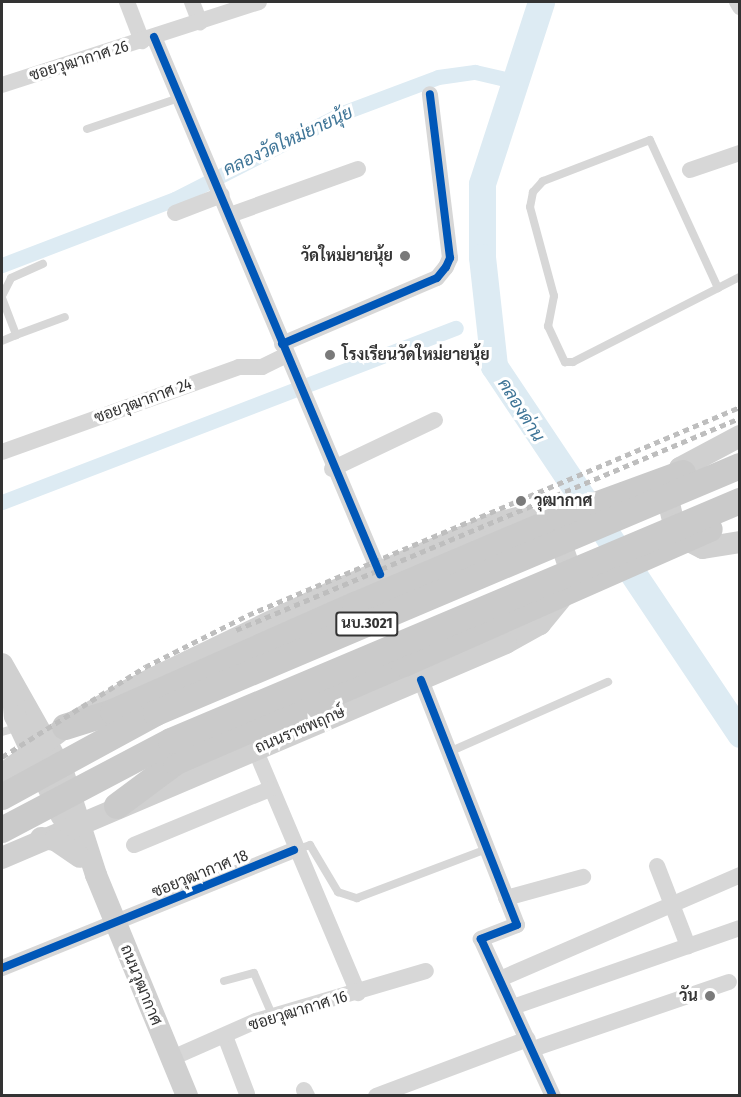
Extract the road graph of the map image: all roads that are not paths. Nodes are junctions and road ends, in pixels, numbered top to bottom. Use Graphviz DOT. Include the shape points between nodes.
graph roads {
  1 [pos="127,2"];
  2 [pos="192,2"];
  3 [pos="259,2"];
  4 [pos="737,2"];
  5 [pos="740,7"];
  6 [pos="200,23"];
  7 [pos="148,39"];
  8 [pos="2,85"];
  9 [pos="430,94"];
  10 [pos="179,98"];
  11 [pos="87,129"];
  12 [pos="740,153"];
  13 [pos="358,170"];
  14 [pos="690,170"];
  15 [pos="217,183"];
  16 [pos="175,213"];
  17 [pos="230,215"];
  18 [pos="43,264"];
  19 [pos="740,277"];
  20 [pos="718,288"];
  21 [pos="2,297"];
  22 [pos="65,317"];
  23 [pos="16,334"];
  24 [pos="2,341"];
  25 [pos="284,350"];
  26 [pos="435,420"];
  27 [pos="740,436"];
  28 [pos="2,452"];
  29 [pos="740,456"];
  30 [pos="740,466"];
  31 [pos="332,469"];
  32 [pos="740,501"];
  33 [pos="740,514"];
  34 [pos="740,542"];
  35 [pos="380,574"];
  36 [pos="2,664"];
  37 [pos="412,672"];
  38 [pos="608,682"];
  39 [pos="13,711"];
  40 [pos="49,738"];
  41 [pos="255,750"];
  42 [pos="449,752"];
  43 [pos="4,773"];
  44 [pos="270,789"];
  45 [pos="2,797"];
  46 [pos="117,806"];
  47 [pos="75,825"];
  48 [pos="2,830"];
  49 [pos="41,838"];
  50 [pos="134,845"];
  51 [pos="488,849"];
  52 [pos="294,850"];
  53 [pos="2,858"];
  54 [pos="90,863"];
  55 [pos="657,866"];
  56 [pos="740,875"];
  57 [pos="583,877"];
  58 [pos="506,898"];
  59 [pos="672,905"];
  60 [pos="116,923"];
  61 [pos="740,928"];
  62 [pos="688,946"];
  63 [pos="2,968"];
  64 [pos="426,971"];
  65 [pos="500,979"];
  66 [pos="224,981"];
  67 [pos="729,982"];
  68 [pos="358,993"];
  69 [pos="513,1007"];
  70 [pos="274,1017"];
  71 [pos="225,1036"];
  72 [pos="530,1044"];
  73 [pos="171,1058"];
  74 [pos="248,1094"];
  75 [pos="187,1095"];
  76 [pos="376,1095"];
  77 [pos="553,1095"];
  1 -- 7 [label="street"];
  2 -- 6 [label="street"];
  3 -- 6 [label="street, ซอยวุฒากาศ 26"];
  4 -- 5 [label="street"];
  6 -- 7 [label="street, ซอยวุฒากาศ 26"];
  7 -- 8 [label="street, ซอยวุฒากาศ 26"];
  7 -- 10 [label="street"];
  9 -- 25 [label="street, ซอยวุฒากาศ 24" via="446,267 437,278"];
  10 -- 11 [label="lane"];
  10 -- 15 [label="street"];
  12 -- 14 [label="street"];
  13 -- 17 [label="street"];
  15 -- 16 [label="street"];
  15 -- 17 [label="street"];
  17 -- 25 [label="street"];
  18 -- 21 [label="lane" via="10,278"];
  19 -- 20 [label="lane"];
  20 -- 20 [label="lane" via="565,362 548,326 554,296 530,207 533,192 543,181 651,140"];
  21 -- 23 [label="lane"];
  22 -- 23 [label="lane"];
  23 -- 24 [label="lane"];
  25 -- 28 [label="street, ซอยวุฒากาศ 24" via="262,367 239,367"];
  25 -- 31 [label="street"];
  26 -- 31 [label="street"];
  27 -- 34 [label="main road" via="680,468 668,500 674,524 691,542 703,548"];
  29 -- 40 [label="main road, bridge" via="560,518"];
  30 -- 45 [label="main road, นบ.3021, bridge" via="156,713"];
  31 -- 35 [label="street"];
  32 -- 48 [label="main road, นบ.3021, bridge" via="171,741"];
  33 -- 37 [label="main road, bridge"];
  35 -- 37 [label="main road, ถนนราชพฤกษ์ / นบ.3021" via="522,517 553,532 570,569 567,591 540,624"];
  35 -- 40 [label="main road, ถนนราชพฤกษ์ / นบ.3021" via="188,661"];
  36 -- 39 [label="main road, ถนนวุฒากาศ"];
  37 -- 41 [label="main road, ถนนราชพฤกษ์ / นบ.3021"];
  37 -- 42 [label="street"];
  37 -- 46 [label="main road" via="176,762"];
  38 -- 42 [label="lane"];
  39 -- 40 [label="main road"];
  39 -- 40 [label="main road, ถนนวุฒากาศ"];
  39 -- 43 [label="main road"];
  40 -- 43 [label="main road, ถนนราชพฤกษ์"];
  40 -- 47 [label="main road, ถนนวุฒากาศ"];
  41 -- 44 [label="street"];
  41 -- 46 [label="main road, ถนนราชพฤกษ์ / นบ.3021"];
  42 -- 51 [label="street"];
  44 -- 50 [label="street"];
  44 -- 52 [label="street"];
  46 -- 47 [label="main road, ถนนราชพฤกษ์ / นบ.3021"];
  46 -- 54 [label="main road" via="98,838"];
  47 -- 49 [label="main road, ถนนราชพฤกษ์ / นบ.3021"];
  47 -- 54 [label="main road, ถนนวุฒากาศ"];
  49 -- 53 [label="main road, ถนนราชพฤกษ์ / นบ.3021"];
  49 -- 54 [label="main road" via="55,840"];
  51 -- 52 [label="lane" via="357,898 338,892 310,845"];
  51 -- 58 [label="street"];
  52 -- 60 [label="street, ซอยวุฒากาศ 18"];
  52 -- 68 [label="street"];
  54 -- 60 [label="main road, ถนนวุฒากาศ"];
  55 -- 59 [label="street"];
  56 -- 59 [label="street"];
  57 -- 58 [label="street"];
  58 -- 65 [label="street" via="517,925 481,939"];
  59 -- 62 [label="street"];
  59 -- 65 [label="street"];
  60 -- 63 [label="street, ซอยวุฒากาศ 18"];
  60 -- 73 [label="main road, ถนนวุฒากาศ"];
  61 -- 62 [label="street"];
  62 -- 69 [label="street"];
  64 -- 68 [label="street, ซอยวุฒากาศ 16"];
  65 -- 69 [label="street"];
  66 -- 70 [label="lane" via="254,973"];
  67 -- 72 [label="street"];
  68 -- 70 [label="street, ซอยวุฒากาศ 16"];
  69 -- 72 [label="street"];
  70 -- 71 [label="street, ซอยวุฒากาศ 16"];
  71 -- 73 [label="street, ซอยวุฒากาศ 16"];
  71 -- 74 [label="street"];
  72 -- 76 [label="street"];
  72 -- 77 [label="street"];
  73 -- 75 [label="main road, ถนนวุฒากาศ"];
}
